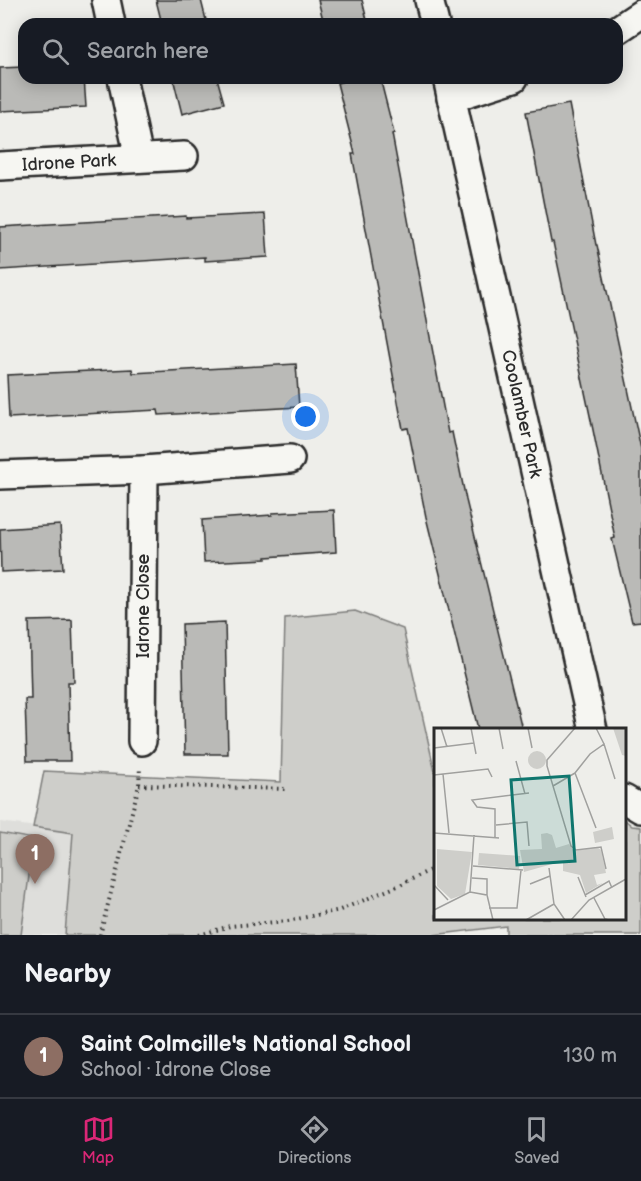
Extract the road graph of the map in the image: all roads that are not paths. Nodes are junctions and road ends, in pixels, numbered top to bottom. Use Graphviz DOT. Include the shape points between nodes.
graph roads {
  1 [pos="106,0"];
  2 [pos="429,0"];
  3 [pos="641,14"];
  4 [pos="110,18"];
  5 [pos="434,18"];
  6 [pos="623,26"];
  7 [pos="123,84"];
  8 [pos="500,84"];
  9 [pos="449,88"];
  10 [pos="184,156"];
  11 [pos="139,158"];
  12 [pos="0,166"];
  13 [pos="290,459"];
  14 [pos="144,470"];
  15 [pos="0,475"];
  16 [pos="593,728"];
  17 [pos="141,752"];
  18 [pos="626,800"];
  19 [pos="641,809"];
  1 -- 4 [label="street"];
  2 -- 5 [label="street"];
  3 -- 6 [label="street"];
  7 -- 11 [label="street, Idrone Park"];
  8 -- 9 [label="street, Coolamber Park"];
  9 -- 16 [label="street, Coolamber Park"];
  10 -- 11 [label="street, Idrone Park"];
  11 -- 12 [label="street, Idrone Park"];
  13 -- 14 [label="street"];
  14 -- 15 [label="street"];
  14 -- 17 [label="street, Idrone Close"];
  18 -- 19 [label="street"];
}
